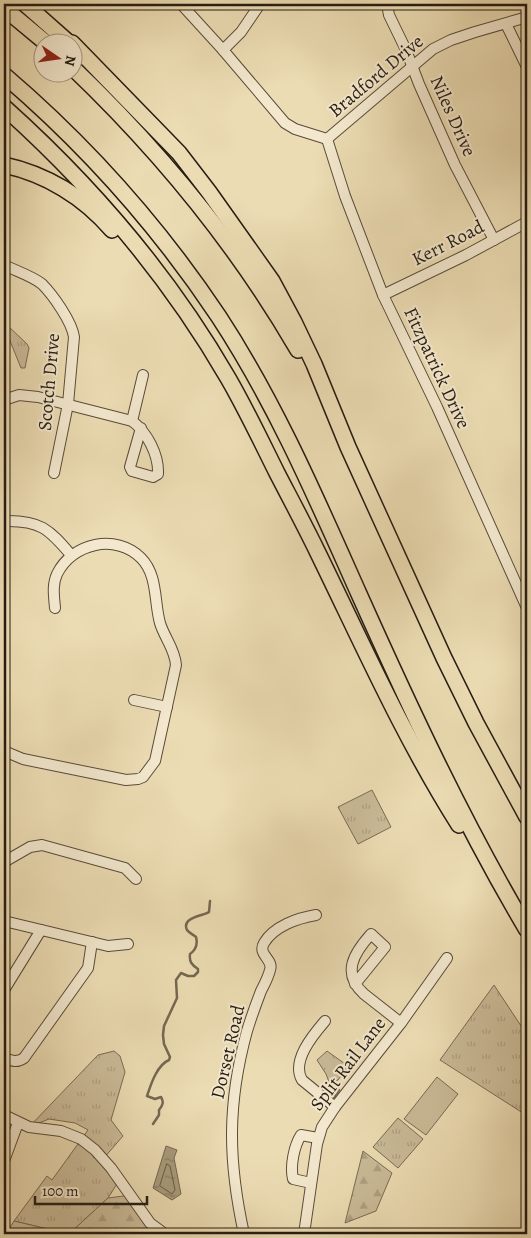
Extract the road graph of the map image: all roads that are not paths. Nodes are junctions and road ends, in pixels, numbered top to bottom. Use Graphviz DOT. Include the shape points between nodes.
graph roads {
  1 [pos="25,4"];
  2 [pos="34,4"];
  3 [pos="181,4"];
  4 [pos="260,4"];
  5 [pos="388,4"];
  6 [pos="4,8"];
  7 [pos="527,17"];
  8 [pos="506,24"];
  9 [pos="33,32"];
  10 [pos="57,32"];
  11 [pos="60,32"];
  12 [pos="224,50"];
  13 [pos="82,54"];
  14 [pos="412,67"];
  15 [pos="527,67"];
  16 [pos="4,75"];
  17 [pos="82,76"];
  18 [pos="4,107"];
  19 [pos="327,138"];
  20 [pos="4,165"];
  21 [pos="527,222"];
  22 [pos="494,240"];
  23 [pos="4,265"];
  24 [pos="383,295"];
  25 [pos="143,375"];
  26 [pos="4,400"];
  27 [pos="68,404"];
  28 [pos="132,421"];
  29 [pos="141,428"];
  30 [pos="348,447"];
  31 [pos="54,473"];
  32 [pos="279,477"];
  33 [pos="4,522"];
  34 [pos="71,555"];
  35 [pos="55,608"];
  36 [pos="527,608"];
  37 [pos="134,700"];
  38 [pos="167,707"];
  39 [pos="4,751"];
  40 [pos="527,817"];
  41 [pos="4,862"];
  42 [pos="136,879"];
  43 [pos="516,911"];
  44 [pos="316,915"];
  45 [pos="4,921"];
  46 [pos="42,930"];
  47 [pos="527,930"];
  48 [pos="92,942"];
  49 [pos="128,944"];
  50 [pos="447,958"];
  51 [pos="355,984"];
  52 [pos="4,990"];
  53 [pos="325,1021"];
  54 [pos="401,1023"];
  55 [pos="4,1058"];
  56 [pos="335,1107"];
  57 [pos="4,1116"];
  58 [pos="18,1123"];
  59 [pos="318,1138"];
  60 [pos="4,1161"];
  61 [pos="311,1183"];
  62 [pos="165,1234"];
  63 [pos="244,1234"];
  64 [pos="304,1234"];
  1 -- 10 [label="highway"];
  2 -- 11 [label="highway"];
  3 -- 12 [label="street, Bradford Drive"];
  4 -- 12 [label="street"];
  5 -- 14 [label="street, Niles Drive" via="389,15"];
  6 -- 9 [label="highway"];
  7 -- 8 [label="street, Bradford Drive"];
  8 -- 14 [label="street, Bradford Drive" via="444,43"];
  8 -- 15 [label="street"];
  12 -- 19 [label="street, Bradford Drive" via="285,124"];
  13 -- 30 [label="highway" via="180,154 272,281 314,364"];
  14 -- 19 [label="street, Bradford Drive"];
  14 -- 22 [label="street, Niles Drive" via="455,165"];
  16 -- 43 [label="highway" via="65,131 126,195 224,326 302,467 426,741"];
  17 -- 30 [label="highway" via="164,162 231,246 289,336"];
  18 -- 32 [label="highway" via="91,193 172,292 228,378"];
  19 -- 24 [label="street, Fitzpatrick Drive" via="345,196"];
  20 -- 32 [label="highway" via="35,174 73,195 109,227 195,336"];
  21 -- 22 [label="street, Kerr Road"];
  22 -- 24 [label="street, Kerr Road"];
  23 -- 27 [label="street, Scotch Drive" via="42,284 71,325 74,337"];
  24 -- 36 [label="street, Fitzpatrick Drive" via="441,415"];
  25 -- 28 [label="street"];
  26 -- 27 [label="street" via="19,395"];
  27 -- 28 [label="street"];
  27 -- 31 [label="street, Scotch Drive"];
  28 -- 29 [label="street"];
  30 -- 40 [label="highway" via="444,658"];
  32 -- 43 [label="highway" via="414,746 447,806"];
  33 -- 34 [label="street" via="25,522 46,529"];
  34 -- 35 [label="street" via="55,581"];
  34 -- 38 [label="street" via="91,545 110,544 134,553 146,564 155,588 160,622 176,659"];
  37 -- 38 [label="street"];
  38 -- 39 [label="street" via="155,761 138,779 126,780 23,759"];
  41 -- 42 [label="street" via="30,847 42,845 125,868"];
  43 -- 47 [label="highway"];
  44 -- 63 [label="street, Dorset Road" via="296,920 278,930 262,948 271,967 247,1031 231,1113 234,1180"];
  45 -- 46 [label="street"];
  46 -- 48 [label="street"];
  46 -- 52 [label="street"];
  48 -- 49 [label="street" via="108,946"];
  48 -- 55 [label="street" via="88,968 24,1058 19,1062"];
  50 -- 54 [label="street, Split Rail Lane"];
  51 -- 51 [label="street" via="385,947 370,934 353,959 351,969"];
  51 -- 54 [label="street"];
  53 -- 56 [label="street" via="303,1054 300,1074 302,1080"];
  54 -- 56 [label="street, Split Rail Lane"];
  56 -- 59 [label="street, Split Rail Lane"];
  57 -- 58 [label="street"];
  58 -- 60 [label="street"];
  58 -- 62 [label="street" via="34,1129 68,1133 81,1139 111,1168 150,1223"];
  59 -- 61 [label="street, Split Rail Lane"];
  59 -- 61 [label="street" via="300,1135 291,1173 293,1179"];
  61 -- 64 [label="street, Split Rail Lane"];
}
